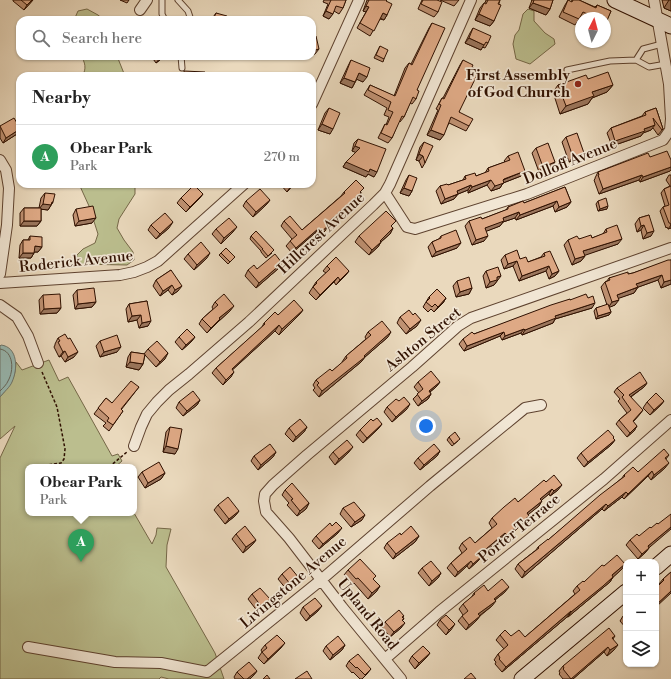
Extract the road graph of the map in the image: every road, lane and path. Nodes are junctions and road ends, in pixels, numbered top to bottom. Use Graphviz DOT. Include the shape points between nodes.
graph roads {
  1 [pos="147,0"];
  2 [pos="162,0"];
  3 [pos="178,0"];
  4 [pos="359,0"];
  5 [pos="471,0"];
  6 [pos="615,0"];
  7 [pos="654,0"];
  8 [pos="140,10"];
  9 [pos="163,16"];
  10 [pos="190,16"];
  11 [pos="657,19"];
  12 [pos="671,26"];
  13 [pos="662,44"];
  14 [pos="181,60"];
  15 [pos="636,60"];
  16 [pos="666,64"];
  17 [pos="182,68"];
  18 [pos="567,70"];
  19 [pos="316,95"];
  20 [pos="0,160"];
  21 [pos="240,188"];
  22 [pos="385,192"];
  23 [pos="671,248"];
  24 [pos="0,274"];
  25 [pos="0,283"];
  26 [pos="0,305"];
  27 [pos="38,362"];
  28 [pos="541,405"];
  29 [pos="671,420"];
  30 [pos="134,446"];
  31 [pos="54,464"];
  32 [pos="113,464"];
  33 [pos="266,512"];
  34 [pos="671,554"];
  35 [pos="659,564"];
  36 [pos="321,580"];
  37 [pos="623,595"];
  38 [pos="28,647"];
  39 [pos="385,659"];
  40 [pos="401,679"];
  41 [pos="522,679"];
  1 -- 8 [label="street"];
  2 -- 9 [label="lane"];
  3 -- 10 [label="lane"];
  4 -- 19 [label="street"];
  5 -- 22 [label="street, Hillcrest Avenue"];
  6 -- 11 [label="main road"];
  7 -- 11 [label="street, Dolloff Avenue"];
  11 -- 12 [label="main road"];
  11 -- 13 [label="street, Dolloff Avenue"];
  13 -- 15 [label="lane" via="643,49"];
  13 -- 16 [label="street, Dolloff Avenue"];
  14 -- 17 [label="lane"];
  15 -- 16 [label="lane" via="649,67"];
  15 -- 18 [label="lane" via="610,61"];
  16 -- 22 [label="street, Dolloff Avenue" via="671,119 670,130 662,140 527,194 415,229 407,227"];
  20 -- 24 [label="street" via="6,170 10,188"];
  21 -- 25 [label="street, Roderick Avenue" via="167,254 147,268 120,275"];
  22 -- 30 [label="street, Hillcrest Avenue" via="249,322 157,402 147,414"];
  23 -- 33 [label="street, Ashton Street" via="471,318 458,326 273,485 265,494"];
  26 -- 27 [label="street" via="17,317"];
  27 -- 31 [label="path" via="57,407 65,448 64,459 61,463"];
  28 -- 36 [label="street, Livingstone Avenue" via="525,408"];
  29 -- 39 [label="street, Porter Terrace" via="604,479 439,612"];
  30 -- 32 [label="path"];
  33 -- 36 [label="street, Upland Road"];
  34 -- 35 [label="main road"];
  36 -- 38 [label="street, Livingstone Avenue" via="207,672 161,662 115,662"];
  36 -- 39 [label="street, Upland Road"];
  37 -- 41 [label="main road"];
  39 -- 40 [label="street, Upland Road"];
}
